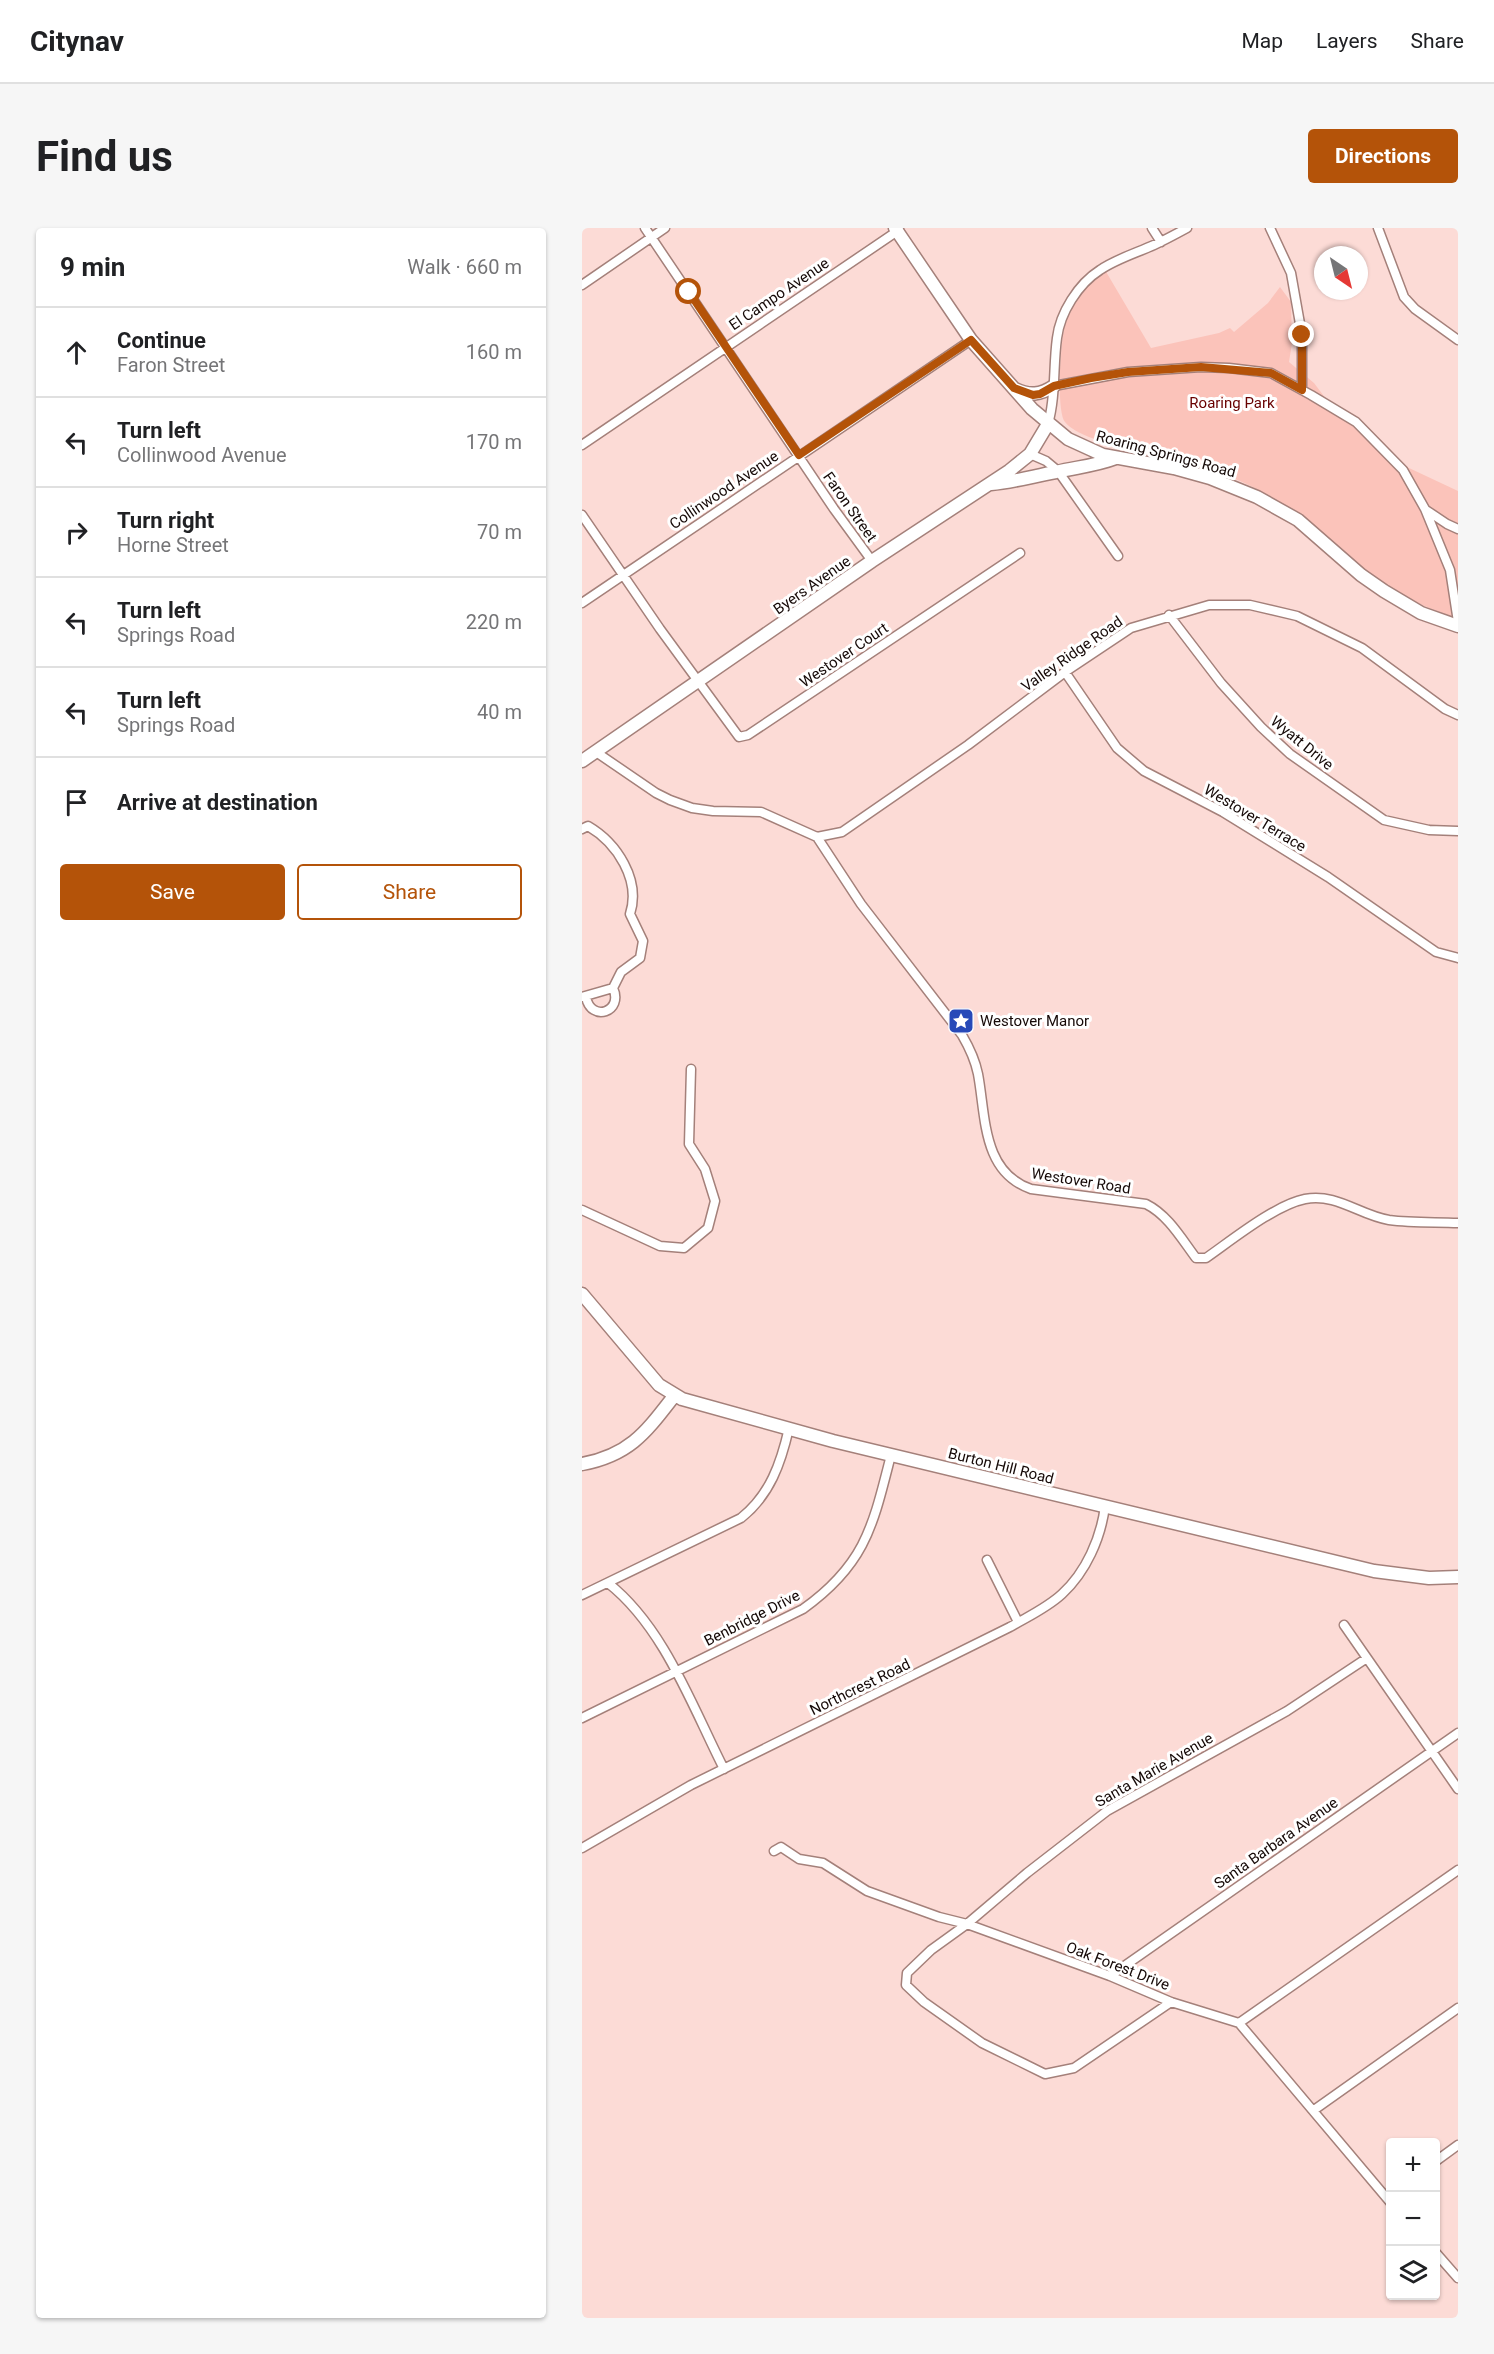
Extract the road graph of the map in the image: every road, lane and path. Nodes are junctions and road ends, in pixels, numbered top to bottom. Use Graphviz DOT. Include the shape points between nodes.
graph roads {
  1 [pos="645,228"];
  2 [pos="665,228"];
  3 [pos="1152,228"];
  4 [pos="1186,228"];
  5 [pos="1270,228"];
  6 [pos="1378,228"];
  7 [pos="898,229"];
  8 [pos="651,237"];
  9 [pos="1161,242"];
  10 [pos="582,285"];
  11 [pos="971,340"];
  12 [pos="1458,340"];
  13 [pos="725,347"];
  14 [pos="1054,386"];
  15 [pos="1014,388"];
  16 [pos="1302,390"];
  17 [pos="1048,424"];
  18 [pos="582,445"];
  19 [pos="1030,454"];
  20 [pos="799,455"];
  21 [pos="1116,458"];
  22 [pos="1058,471"];
  23 [pos="990,484"];
  24 [pos="1425,509"];
  25 [pos="582,515"];
  26 [pos="1458,529"];
  27 [pos="1020,553"];
  28 [pos="1118,556"];
  29 [pos="872,561"];
  30 [pos="623,575"];
  31 [pos="582,603"];
  32 [pos="1169,615"];
  33 [pos="1458,624"];
  34 [pos="1065,672"];
  35 [pos="698,682"];
  36 [pos="1458,715"];
  37 [pos="596,752"];
  38 [pos="582,761"];
  39 [pos="582,829"];
  40 [pos="1458,831"];
  41 [pos="817,837"];
  42 [pos="1458,958"];
  43 [pos="613,988"];
  44 [pos="584,997"];
  45 [pos="691,1069"];
  46 [pos="582,1210"];
  47 [pos="1458,1222"];
  48 [pos="582,1294"];
  49 [pos="674,1396"];
  50 [pos="789,1428"];
  51 [pos="891,1455"];
  52 [pos="582,1464"];
  53 [pos="1105,1506"];
  54 [pos="987,1560"];
  55 [pos="1458,1577"];
  56 [pos="608,1583"];
  57 [pos="582,1594"];
  58 [pos="1018,1622"];
  59 [pos="1344,1625"];
  60 [pos="1367,1658"];
  61 [pos="676,1672"];
  62 [pos="582,1718"];
  63 [pos="1458,1733"];
  64 [pos="1431,1751"];
  65 [pos="724,1769"];
  66 [pos="1458,1789"];
  67 [pos="582,1848"];
  68 [pos="774,1851"];
  69 [pos="1458,1870"];
  70 [pos="968,1924"];
  71 [pos="1110,1976"];
  72 [pos="1171,2002"];
  73 [pos="1458,2008"];
  74 [pos="1239,2023"];
  75 [pos="1314,2110"];
  76 [pos="1458,2145"];
  77 [pos="1440,2158"];
  78 [pos="1386,2194"];
  79 [pos="1440,2258"];
  80 [pos="1458,2278"];
  1 -- 8 [label="street, Faron Street"];
  2 -- 8 [label="street"];
  3 -- 9 [label="street"];
  4 -- 9 [label="street"];
  5 -- 16 [label="street" via="1291,273 1302,335"];
  6 -- 12 [label="street" via="1404,297"];
  7 -- 11 [label="street, Roaring Springs Road"];
  7 -- 13 [label="street, El Campo Avenue"];
  8 -- 10 [label="street"];
  8 -- 13 [label="street, Faron Street"];
  9 -- 14 [label="street" via="1101,269 1080,290 1059,323"];
  11 -- 15 [label="street, Roaring Springs Road"];
  11 -- 20 [label="street, Collinwood Avenue"];
  13 -- 18 [label="street, El Campo Avenue"];
  13 -- 20 [label="street, Faron Street"];
  14 -- 15 [label="street" via="1033,395"];
  14 -- 16 [label="street" via="1128,372 1201,367 1271,373"];
  14 -- 17 [label="street"];
  15 -- 17 [label="street, Roaring Springs Road"];
  16 -- 24 [label="street" via="1356,422 1403,470"];
  17 -- 19 [label="street, Byers Avenue"];
  17 -- 21 [label="street, Roaring Springs Road" via="1086,448"];
  19 -- 22 [label="street"];
  19 -- 23 [label="street, Byers Avenue"];
  20 -- 29 [label="street, Faron Street"];
  20 -- 30 [label="street, Collinwood Avenue"];
  21 -- 22 [label="street" via="1095,466"];
  21 -- 33 [label="street, Roaring Springs Road" via="1192,473 1257,497 1298,520 1384,591 1421,613"];
  22 -- 23 [label="street"];
  22 -- 28 [label="street"];
  23 -- 29 [label="street, Byers Avenue"];
  24 -- 26 [label="street"];
  24 -- 33 [label="street" via="1450,570"];
  25 -- 30 [label="street"];
  27 -- 35 [label="street, Westover Court" via="748,735 735,734"];
  29 -- 35 [label="street, Byers Avenue"];
  30 -- 31 [label="street, Collinwood Avenue"];
  30 -- 35 [label="street"];
  32 -- 34 [label="street, Valley Ridge Road" via="1131,628"];
  32 -- 36 [label="street, Valley Ridge Road" via="1224,603 1297,616 1362,648"];
  32 -- 40 [label="street, Wyatt Drive" via="1221,682 1290,754 1384,820 1429,830"];
  34 -- 41 [label="street, Valley Ridge Road" via="842,832"];
  34 -- 42 [label="street, Westover Terrace" via="1118,748 1144,771 1242,824 1436,952"];
  35 -- 37 [label="street, Byers Avenue"];
  37 -- 38 [label="street, Byers Avenue"];
  37 -- 41 [label="street" via="670,800 713,811 761,812"];
  39 -- 43 [label="street" via="588,826 601,834 619,857 633,886 630,914 643,941 640,958 621,972"];
  41 -- 47 [label="street, Westover Road" via="861,903 962,1035 978,1071 994,1158 1017,1184 1146,1204 1158,1210 1196,1258 1206,1258 1269,1215 1303,1199 1322,1197 1345,1202 1387,1219"];
  43 -- 44 [label="street"];
  43 -- 44 [label="street" via="615,1001 606,1011 592,1009"];
  45 -- 46 [label="street" via="689,1144 705,1169 715,1201 708,1228 684,1248 660,1246"];
  48 -- 49 [label="street, Burton Hill Road" via="644,1370"];
  49 -- 50 [label="street, Burton Hill Road"];
  49 -- 52 [label="street" via="641,1437 605,1458"];
  50 -- 51 [label="street, Burton Hill Road"];
  50 -- 56 [label="street" via="775,1475 751,1510"];
  51 -- 53 [label="street, Burton Hill Road"];
  51 -- 61 [label="street, Benbridge Drive" via="871,1528 845,1571 803,1609"];
  53 -- 55 [label="street, Burton Hill Road" via="1374,1571"];
  53 -- 58 [label="street, Northcrest Road" via="1099,1536 1077,1576 1063,1594"];
  54 -- 58 [label="street"];
  56 -- 57 [label="street"];
  56 -- 61 [label="street" via="644,1617"];
  58 -- 65 [label="street, Northcrest Road"];
  59 -- 60 [label="street"];
  60 -- 64 [label="street"];
  60 -- 70 [label="street, Santa Marie Avenue" via="1287,1712 1107,1811"];
  61 -- 62 [label="street, Benbridge Drive"];
  61 -- 65 [label="street"];
  63 -- 64 [label="street, Santa Barbara Avenue"];
  64 -- 66 [label="street"];
  64 -- 71 [label="street, Santa Barbara Avenue"];
  65 -- 67 [label="street, Northcrest Road"];
  68 -- 70 [label="street, Oak Forest Drive" via="781,1847 799,1858 823,1863 867,1891"];
  69 -- 74 [label="street"];
  70 -- 71 [label="street, Oak Forest Drive"];
  70 -- 72 [label="street, Santa Marie Avenue" via="907,1973 906,1985 982,2043 1045,2073 1074,2068"];
  71 -- 72 [label="street, Oak Forest Drive"];
  72 -- 74 [label="street, Oak Forest Drive"];
  73 -- 75 [label="street"];
  74 -- 75 [label="street"];
  75 -- 78 [label="street"];
  76 -- 77 [label="street"];
  79 -- 80 [label="street"];
}
